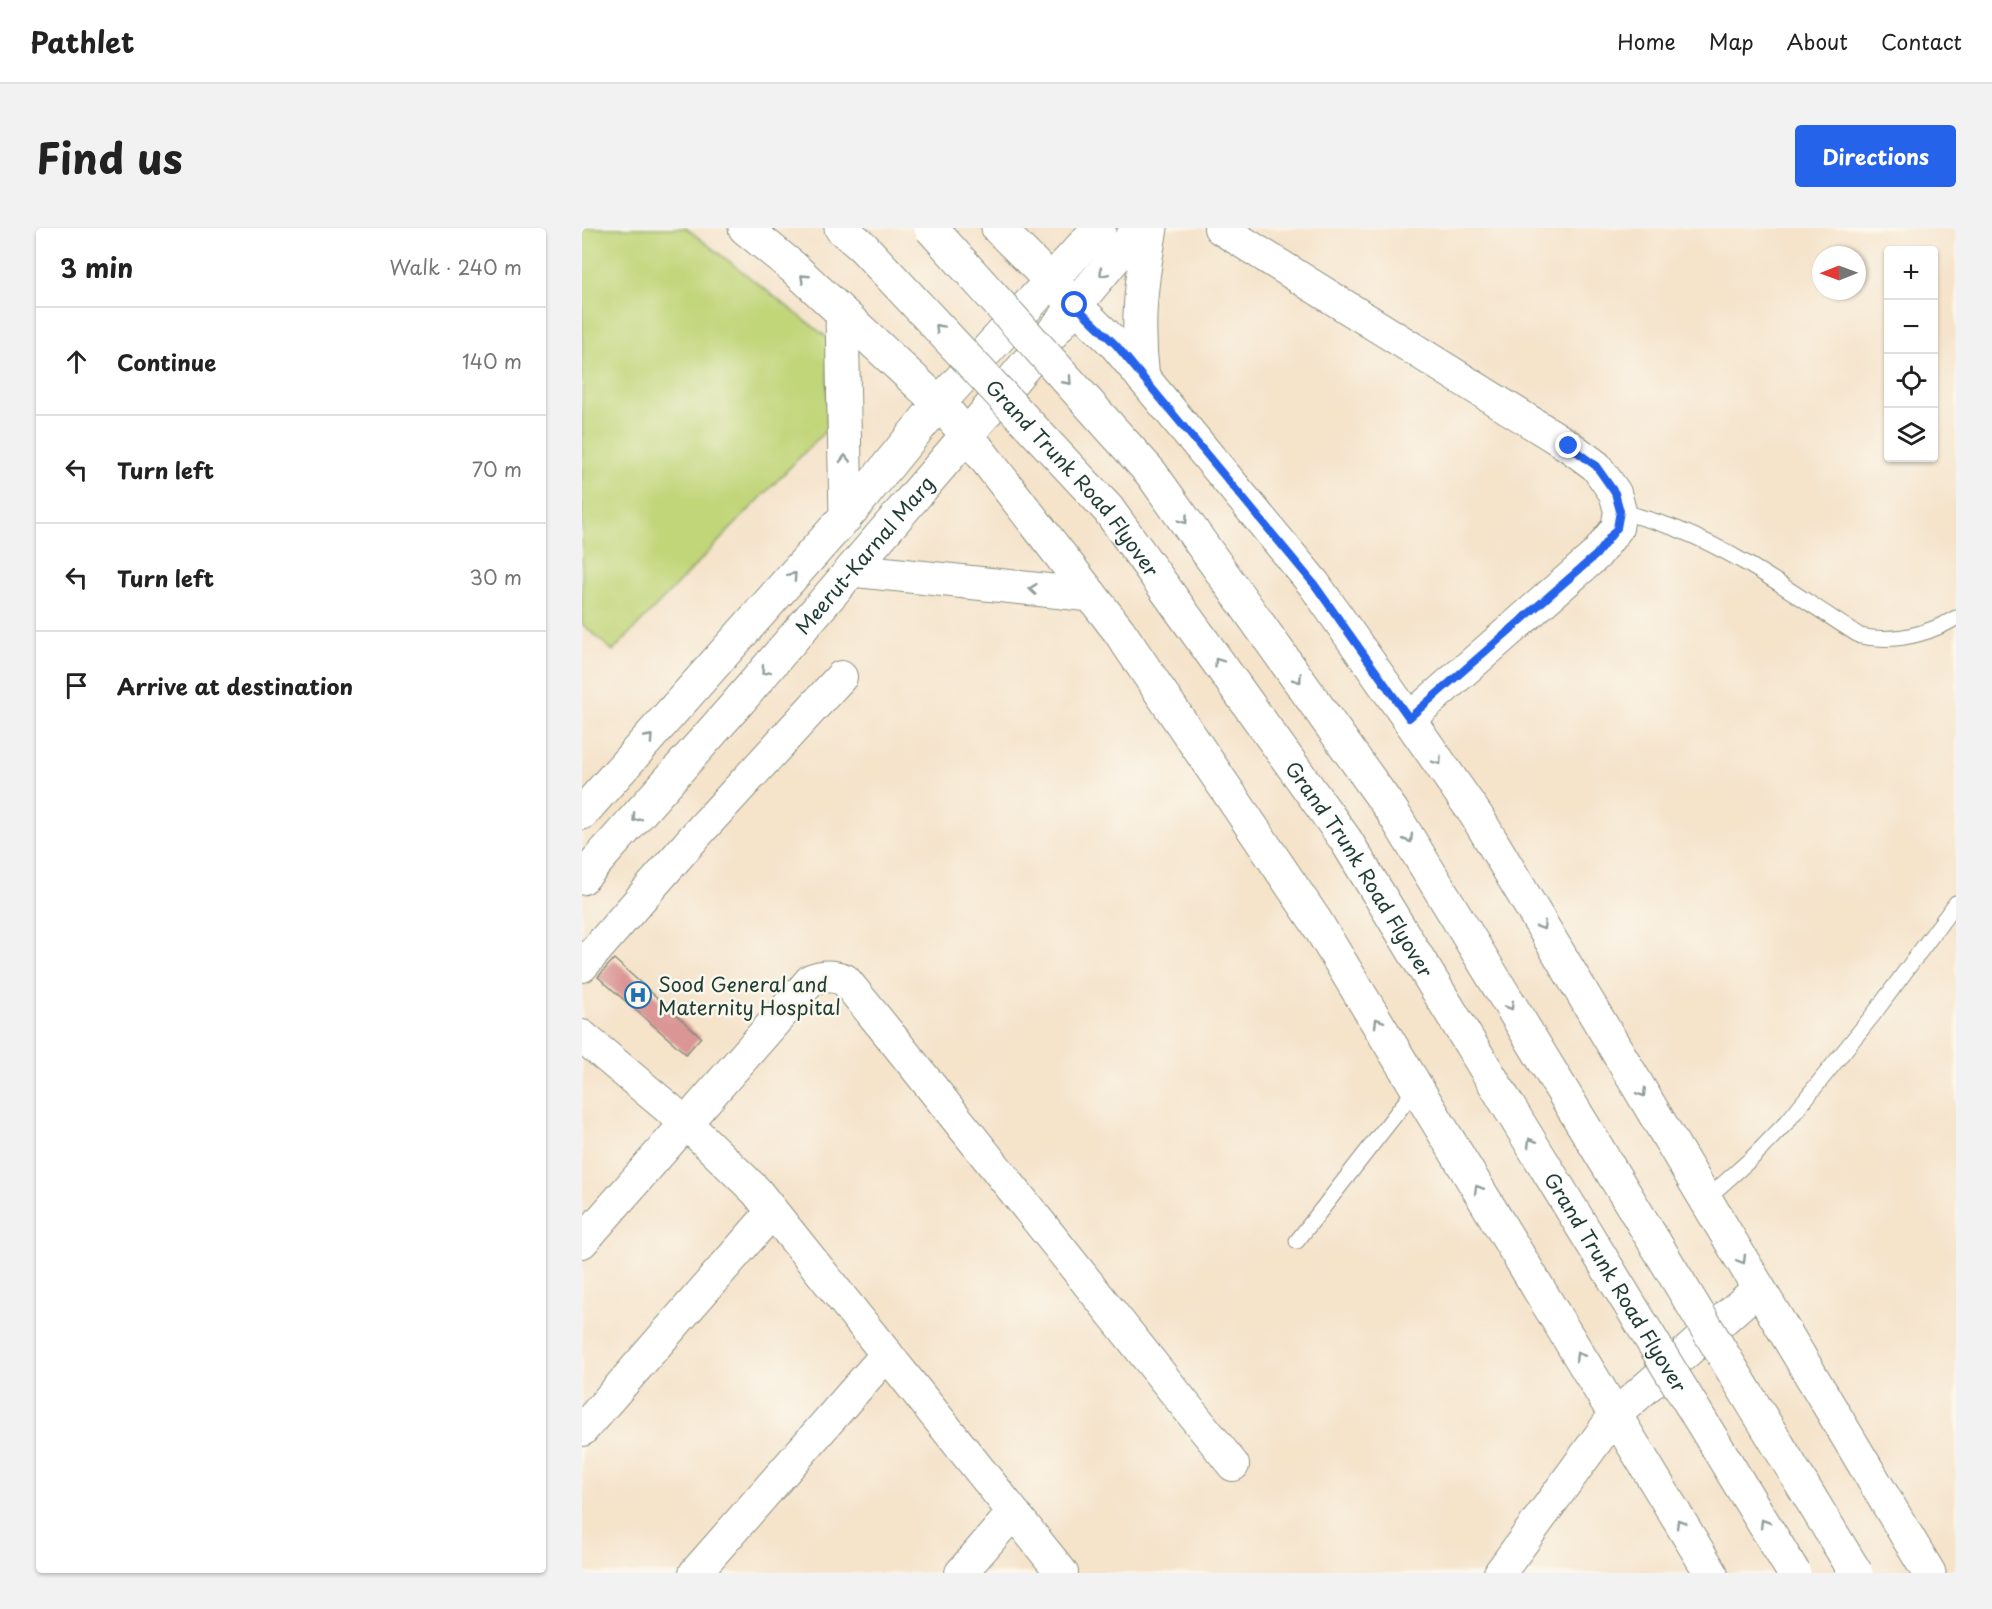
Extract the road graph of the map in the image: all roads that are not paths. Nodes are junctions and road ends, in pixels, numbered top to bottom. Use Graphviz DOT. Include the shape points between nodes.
graph roads {
  1 [pos="745,228"];
  2 [pos="841,228"];
  3 [pos="931,228"];
  4 [pos="998,228"];
  5 [pos="1099,228"];
  6 [pos="1140,228"];
  7 [pos="1151,228"];
  8 [pos="1220,228"];
  9 [pos="1052,281"];
  10 [pos="1075,305"];
  11 [pos="842,313"];
  12 [pos="1143,378"];
  13 [pos="939,403"];
  14 [pos="967,435"];
  15 [pos="1620,511"];
  16 [pos="846,517"];
  17 [pos="852,570"];
  18 [pos="1091,595"];
  19 [pos="760,613"];
  20 [pos="1956,618"];
  21 [pos="790,642"];
  22 [pos="841,677"];
  23 [pos="1409,718"];
  24 [pos="582,813"];
  25 [pos="582,878"];
  26 [pos="1956,903"];
  27 [pos="582,966"];
  28 [pos="582,1036"];
  29 [pos="1417,1087"];
  30 [pos="686,1123"];
  31 [pos="1706,1199"];
  32 [pos="772,1212"];
  33 [pos="1297,1240"];
  34 [pos="582,1242"];
  35 [pos="1759,1288"];
  36 [pos="887,1354"];
  37 [pos="1615,1415"];
  38 [pos="582,1430"];
  39 [pos="1233,1465"];
  40 [pos="1013,1513"];
  41 [pos="695,1573"];
  42 [pos="961,1573"];
  43 [pos="1062,1573"];
  44 [pos="1500,1573"];
  45 [pos="1711,1573"];
  46 [pos="1794,1573"];
  47 [pos="1856,1573"];
  48 [pos="1929,1573"];
  11 -- 1 [label="main road, one-way"];
  46 -- 2 [label="main road, Grand Trunk Road Flyover, one-way, bridge" via="1345,838 1108,509"];
  3 -- 47 [label="main road, one-way, bridge" via="1150,473 1392,812"];
  4 -- 9 [label="main road"];
  5 -- 9 [label="main road, Meerut-Karnal Marg"];
  6 -- 10 [label="main road, Meerut-Karnal Marg, one-way"];
  7 -- 12 [label="main road" via="1140,298"];
  8 -- 15 [label="street" via="1569,446 1596,466 1615,493"];
  9 -- 10 [label="main road"];
  9 -- 13 [label="main road, Meerut-Karnal Marg"];
  10 -- 12 [label="main road"];
  10 -- 14 [label="main road, Meerut-Karnal Marg"];
  11 -- 13 [label="main road"];
  16 -- 11 [label="main road, one-way"];
  12 -- 23 [label="main road" via="1314,584"];
  13 -- 14 [label="main road"];
  13 -- 16 [label="main road, Meerut-Karnal Marg"];
  14 -- 17 [label="main road, Meerut-Karnal Marg"];
  14 -- 18 [label="main road"];
  15 -- 20 [label="lane" via="1677,529 1743,562 1860,636 1880,640 1901,638"];
  15 -- 23 [label="street" via="1617,528 1596,555"];
  19 -- 16 [label="main road, Meerut-Karnal Marg, one-way"];
  18 -- 17 [label="main road, one-way"];
  17 -- 21 [label="main road, Meerut-Karnal Marg"];
  29 -- 18 [label="main road, one-way" via="1315,920"];
  19 -- 21 [label="main road"];
  24 -- 19 [label="main road, Meerut-Karnal Marg, one-way"];
  21 -- 25 [label="main road, Meerut-Karnal Marg, one-way"];
  22 -- 27 [label="street"];
  23 -- 31 [label="main road, one-way" via="1476,815"];
  26 -- 31 [label="lane" via="1873,1016 1787,1122"];
  28 -- 30 [label="street"];
  29 -- 33 [label="lane"];
  37 -- 29 [label="main road, one-way"];
  30 -- 32 [label="street" via="756,1191"];
  30 -- 34 [label="street"];
  30 -- 39 [label="street" via="811,980 826,976 845,980"];
  31 -- 35 [label="main road, one-way"];
  32 -- 36 [label="street"];
  32 -- 38 [label="street"];
  35 -- 37 [label="street"];
  35 -- 48 [label="main road"];
  36 -- 40 [label="street"];
  36 -- 41 [label="street"];
  37 -- 44 [label="street"];
  45 -- 37 [label="main road, one-way"];
  40 -- 42 [label="street"];
  40 -- 43 [label="street"];
}
